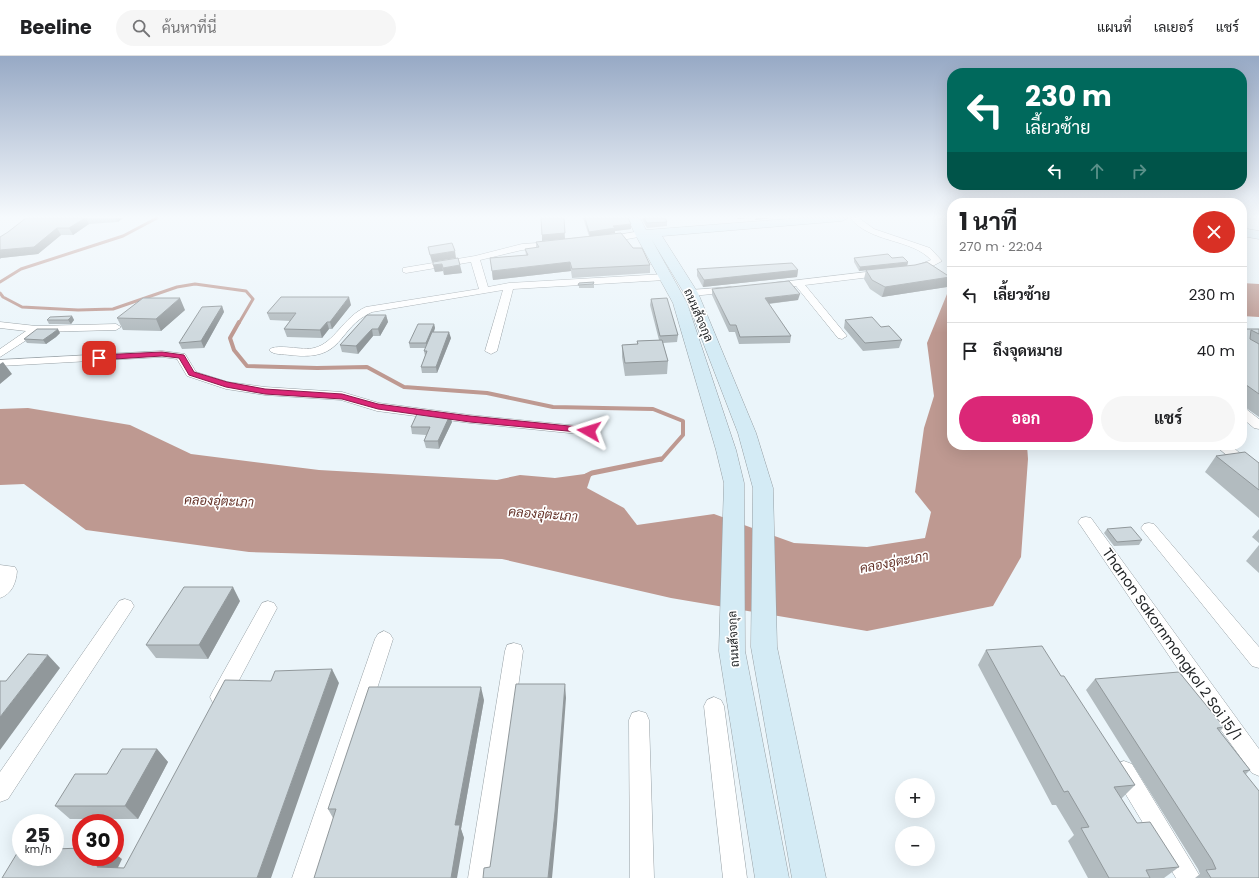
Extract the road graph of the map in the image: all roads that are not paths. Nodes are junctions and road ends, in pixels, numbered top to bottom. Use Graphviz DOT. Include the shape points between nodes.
graph roads {
  1 [pos="485,256"];
  2 [pos="653,256"];
  3 [pos="668,256"];
  4 [pos="932,256"];
  5 [pos="475,259"];
  6 [pos="406,270"];
  7 [pos="905,271"];
  8 [pos="891,273"];
  9 [pos="665,277"];
  10 [pos="798,283"];
  11 [pos="509,286"];
  12 [pos="767,286"];
  13 [pos="744,288"];
  14 [pos="484,291"];
  15 [pos="691,293"];
  16 [pos="0,325"];
  17 [pos="116,327"];
  18 [pos="36,329"];
  19 [pos="842,336"];
  20 [pos="274,350"];
  21 [pos="491,351"];
  22 [pos="0,354"];
  23 [pos="0,364"];
  24 [pos="1247,416"];
  25 [pos="1259,425"];
  26 [pos="589,431"];
  27 [pos="1228,450"];
  28 [pos="1259,476"];
  29 [pos="1086,522"];
  30 [pos="1148,528"];
  31 [pos="0,571"];
  32 [pos="0,591"];
  33 [pos="125,606"];
  34 [pos="268,608"];
  35 [pos="384,639"];
  36 [pos="514,651"];
  37 [pos="1259,660"];
  38 [pos="714,706"];
  39 [pos="213,711"];
  40 [pos="639,720"];
  41 [pos="1115,755"];
  42 [pos="1259,766"];
  43 [pos="0,791"];
  44 [pos="304,878"];
  45 [pos="480,878"];
  46 [pos="642,878"];
  47 [pos="735,878"];
  48 [pos="772,878"];
  49 [pos="809,878"];
  50 [pos="1189,878"];
  1 -- 5 [label="street"];
  2 -- 9 [label="street, ถนนสัจจกุล"];
  3 -- 15 [label="street, ถนนสัจจกุล"];
  4 -- 7 [label="street" via="937,261"];
  5 -- 6 [label="street"];
  5 -- 14 [label="street"];
  8 -- 10 [label="street"];
  9 -- 11 [label="street"];
  9 -- 48 [label="street, ถนนสัจจกุล" via="680,303 734,483 732,651"];
  10 -- 12 [label="street"];
  10 -- 19 [label="street"];
  11 -- 14 [label="street"];
  11 -- 21 [label="street"];
  13 -- 15 [label="street"];
  14 -- 20 [label="street" via="370,309 356,315 333,344 319,351 311,353"];
  15 -- 49 [label="street, ถนนสัจจกุล" via="747,433 763,488 764,647"];
  16 -- 18 [label="street"];
  17 -- 18 [label="street"];
  18 -- 22 [label="street"];
  23 -- 26 [label="street" via="181,356 191,374 226,384 265,391 342,396 378,407 470,419"];
  24 -- 25 [label="street"];
  27 -- 28 [label="street"];
  29 -- 42 [label="street, Thanon Sakornmongkol 2 Soi 15/1"];
  30 -- 37 [label="street"];
  31 -- 32 [label="street" via="9,572 8,581"];
  33 -- 43 [label="street"];
  34 -- 39 [label="street"];
  35 -- 44 [label="street"];
  36 -- 45 [label="street"];
  38 -- 47 [label="street"];
  40 -- 46 [label="street"];
  41 -- 50 [label="street"];
}
